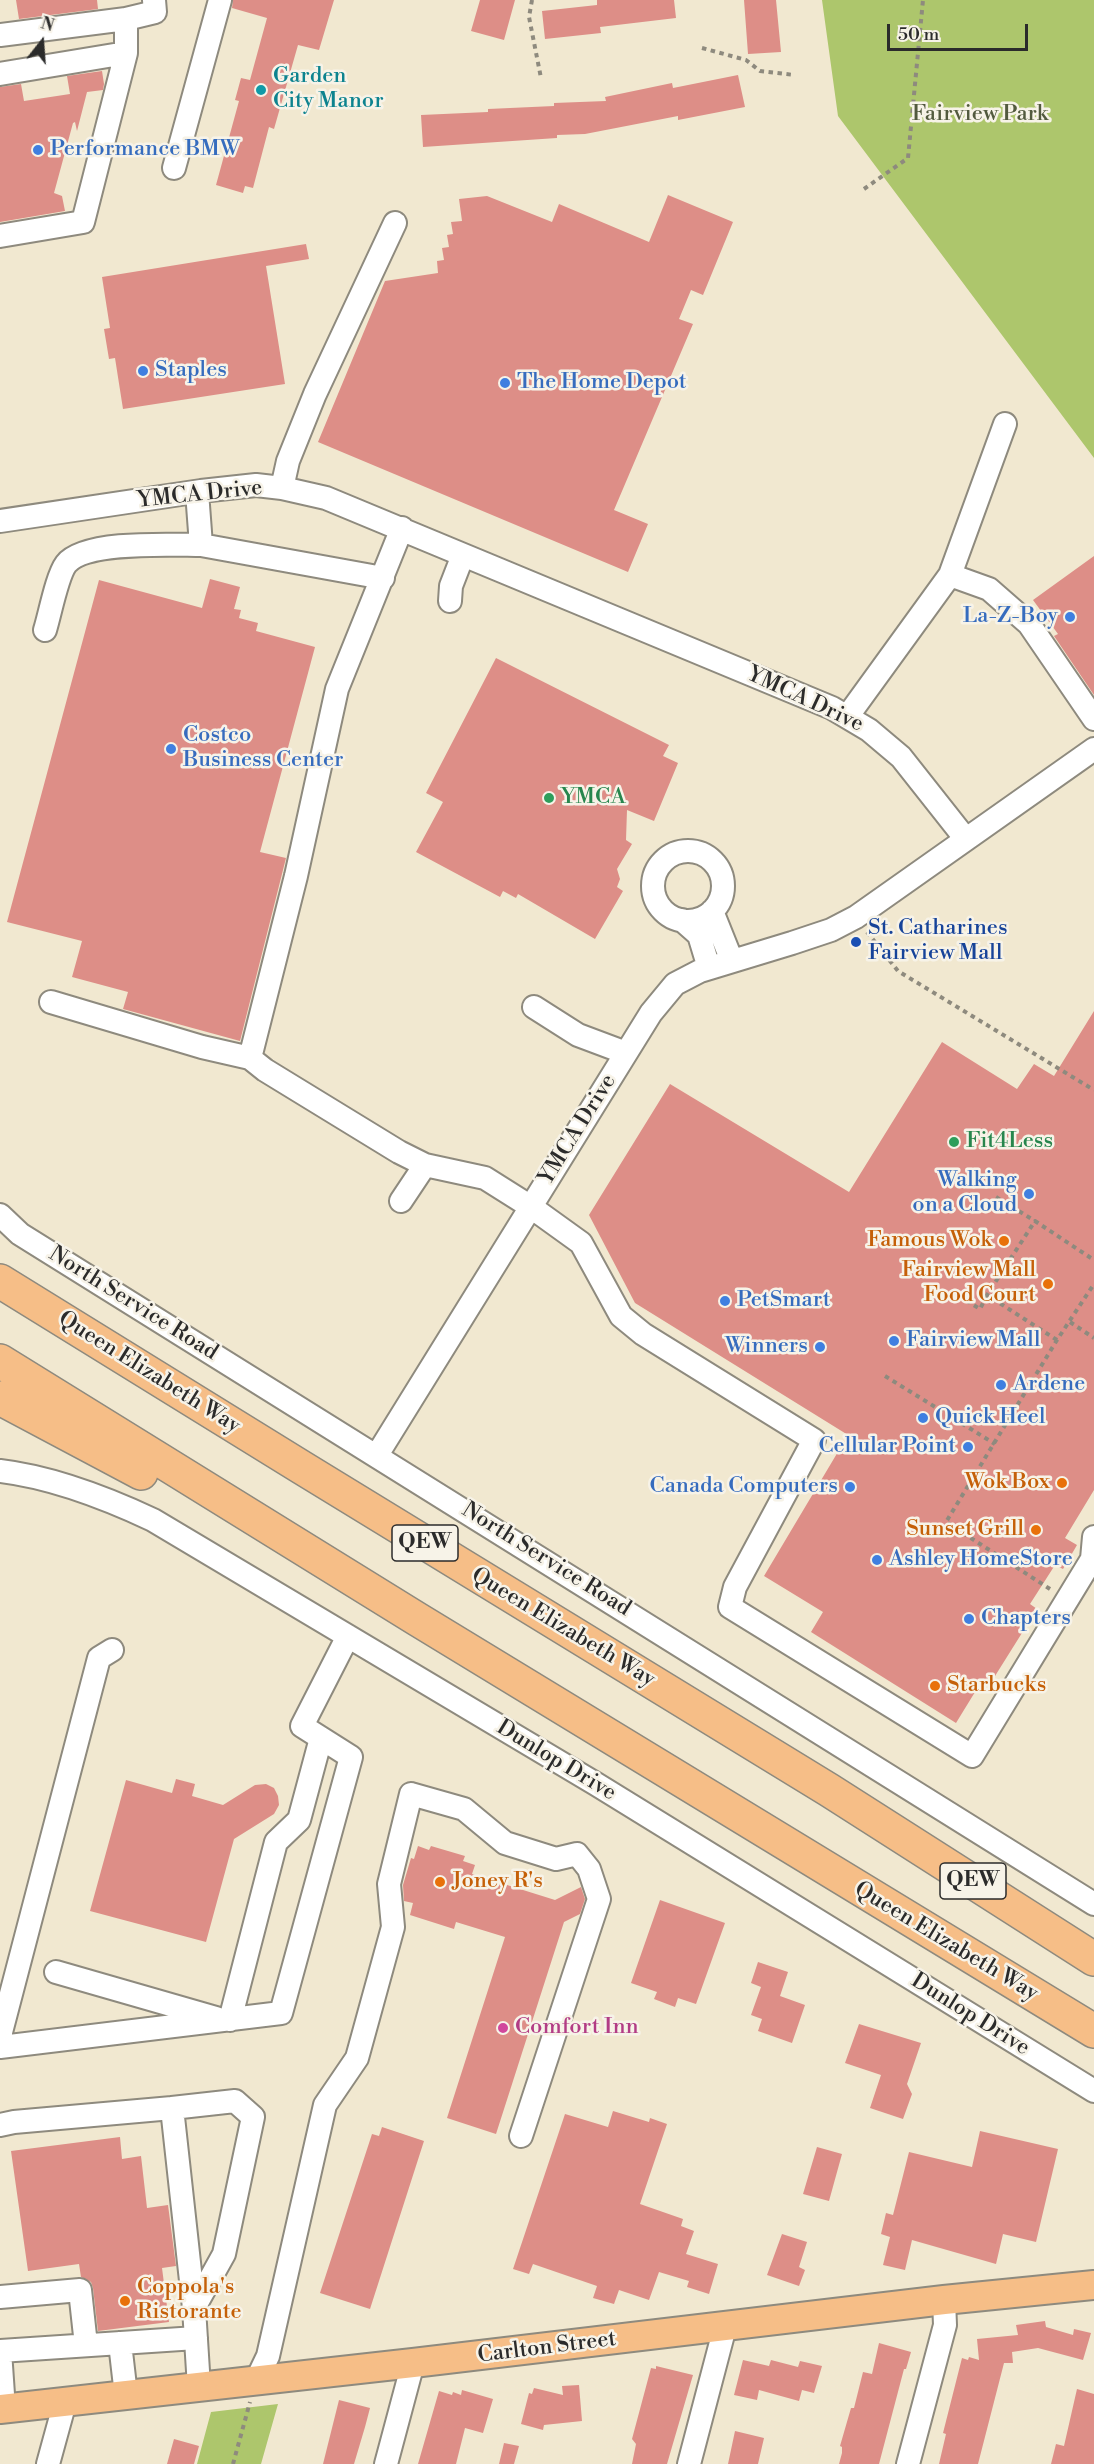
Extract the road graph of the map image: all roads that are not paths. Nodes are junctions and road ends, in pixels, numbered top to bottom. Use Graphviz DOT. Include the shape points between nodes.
graph roads {
  1 [pos="154,0"];
  2 [pos="220,0"];
  3 [pos="126,19"];
  4 [pos="0,35"];
  5 [pos="126,53"];
  6 [pos="0,74"];
  7 [pos="174,168"];
  8 [pos="395,223"];
  9 [pos="0,236"];
  10 [pos="1005,424"];
  11 [pos="282,488"];
  12 [pos="197,492"];
  13 [pos="0,521"];
  14 [pos="402,528"];
  15 [pos="201,545"];
  16 [pos="463,555"];
  17 [pos="950,575"];
  18 [pos="382,578"];
  19 [pos="450,601"];
  20 [pos="45,630"];
  21 [pos="847,717"];
  22 [pos="1094,719"];
  23 [pos="1094,749"];
  24 [pos="965,838"];
  25 [pos="712,911"];
  26 [pos="682,920"];
  27 [pos="732,962"];
  28 [pos="709,968"];
  29 [pos="51,1002"];
  30 [pos="534,1007"];
  31 [pos="626,1053"];
  32 [pos="250,1058"];
  33 [pos="425,1165"];
  34 [pos="401,1201"];
  35 [pos="531,1207"];
  36 [pos="0,1215"];
  37 [pos="0,1281"];
  38 [pos="0,1361"];
  39 [pos="0,1398"];
  40 [pos="377,1455"];
  41 [pos="0,1471"];
  42 [pos="1094,1537"];
  43 [pos="1079,1594"];
  44 [pos="417,1619"];
  45 [pos="348,1636"];
  46 [pos="112,1650"];
  47 [pos="321,1738"];
  48 [pos="1094,1904"];
  49 [pos="1094,1959"];
  50 [pos="56,1972"];
  51 [pos="228,2021"];
  52 [pos="1094,2031"];
  53 [pos="0,2036"];
  54 [pos="0,2047"];
  55 [pos="1094,2091"];
  56 [pos="172,2108"];
  57 [pos="0,2125"];
  58 [pos="521,2136"];
  59 [pos="1094,2285"];
  60 [pos="0,2297"];
  61 [pos="944,2300"];
  62 [pos="194,2308"];
  63 [pos="725,2327"];
  64 [pos="196,2338"];
  65 [pos="120,2343"];
  66 [pos="86,2345"];
  67 [pos="0,2350"];
  68 [pos="413,2364"];
  69 [pos="256,2381"];
  70 [pos="199,2387"];
  71 [pos="126,2395"];
  72 [pos="65,2402"];
  73 [pos="2,2409"];
  74 [pos="48,2464"];
  75 [pos="386,2464"];
  76 [pos="689,2464"];
  77 [pos="908,2464"];
  1 -- 3 [label="street" via="154,12"];
  2 -- 7 [label="street"];
  3 -- 4 [label="street"];
  3 -- 5 [label="street"];
  5 -- 6 [label="street"];
  5 -- 9 [label="street" via="83,222"];
  8 -- 11 [label="street" via="315,394 288,461"];
  10 -- 17 [label="street"];
  11 -- 12 [label="street, YMCA Drive" via="256,485"];
  11 -- 14 [label="street, YMCA Drive" via="326,498"];
  12 -- 13 [label="street, YMCA Drive"];
  12 -- 15 [label="street"];
  14 -- 16 [label="street, YMCA Drive"];
  14 -- 18 [label="street"];
  15 -- 18 [label="street"];
  15 -- 20 [label="street" via="131,545 93,550 75,558 66,563"];
  16 -- 19 [label="street" via="451,586"];
  16 -- 21 [label="street, YMCA Drive"];
  17 -- 21 [label="street"];
  17 -- 22 [label="street" via="989,589 1029,624"];
  18 -- 32 [label="street" via="337,689 296,876"];
  21 -- 24 [label="street, YMCA Drive" via="900,757"];
  23 -- 24 [label="street"];
  24 -- 27 [label="street, YMCA Drive" via="856,917 831,930"];
  25 -- 26 [label="street" via="693,920"];
  25 -- 26 [label="street" via="721,895 717,867 702,854 682,851 657,870 653,890 662,909"];
  25 -- 27 [label="street"];
  26 -- 28 [label="street" via="699,935"];
  27 -- 28 [label="street, YMCA Drive"];
  28 -- 31 [label="street, YMCA Drive" via="675,984 656,1005"];
  29 -- 32 [label="street"];
  30 -- 31 [label="street" via="578,1035"];
  31 -- 35 [label="street, YMCA Drive"];
  32 -- 33 [label="street"];
  33 -- 34 [label="street"];
  33 -- 35 [label="street" via="485,1178"];
  35 -- 40 [label="street, YMCA Drive"];
  35 -- 43 [label="street" via="581,1243 621,1316 643,1334 814,1440 735,1587 730,1607 972,1756"];
  36 -- 40 [label="street, North Service Road" via="20,1234"];
  37 -- 49 [label="highway, Queen Elizabeth Way / QEW" via="829,1790"];
  38 -- 44 [label="highway, Queen Elizabeth Way"];
  39 -- 44 [label="highway"];
  40 -- 48 [label="street, North Service Road"];
  41 -- 45 [label="street, Dunlop Drive" via="109,1500 153,1520"];
  42 -- 43 [label="street" via="1092,1559"];
  44 -- 52 [label="highway, Queen Elizabeth Way"];
  45 -- 47 [label="street" via="302,1726"];
  45 -- 55 [label="street, Dunlop Drive"];
  46 -- 53 [label="street" via="99,1659"];
  47 -- 51 [label="street" via="298,1820 276,1842"];
  47 -- 51 [label="street" via="351,1757 281,2013"];
  50 -- 51 [label="street"];
  51 -- 54 [label="street"];
  56 -- 57 [label="street"];
  56 -- 62 [label="street"];
  56 -- 62 [label="street" via="235,2101 254,2117 224,2254"];
  58 -- 69 [label="street" via="599,1899 589,1869 577,1854 556,1859 505,1843 464,1809 411,1794 389,1884 393,1927 357,2058 325,2105 268,2356"];
  59 -- 61 [label="main road, Carlton Street"];
  60 -- 66 [label="street" via="80,2290"];
  61 -- 63 [label="main road, Carlton Street"];
  61 -- 77 [label="street" via="945,2325"];
  62 -- 64 [label="street"];
  63 -- 68 [label="main road, Carlton Street"];
  63 -- 76 [label="street"];
  64 -- 65 [label="street"];
  64 -- 70 [label="street"];
  65 -- 66 [label="street"];
  65 -- 71 [label="street"];
  66 -- 67 [label="street"];
  67 -- 73 [label="street"];
  68 -- 69 [label="main road, Carlton Street"];
  68 -- 75 [label="street"];
  69 -- 70 [label="main road, Carlton Street"];
  70 -- 71 [label="main road, Carlton Street"];
  71 -- 72 [label="main road, Carlton Street"];
  72 -- 73 [label="main road, Carlton Street"];
  72 -- 74 [label="street"];
}
